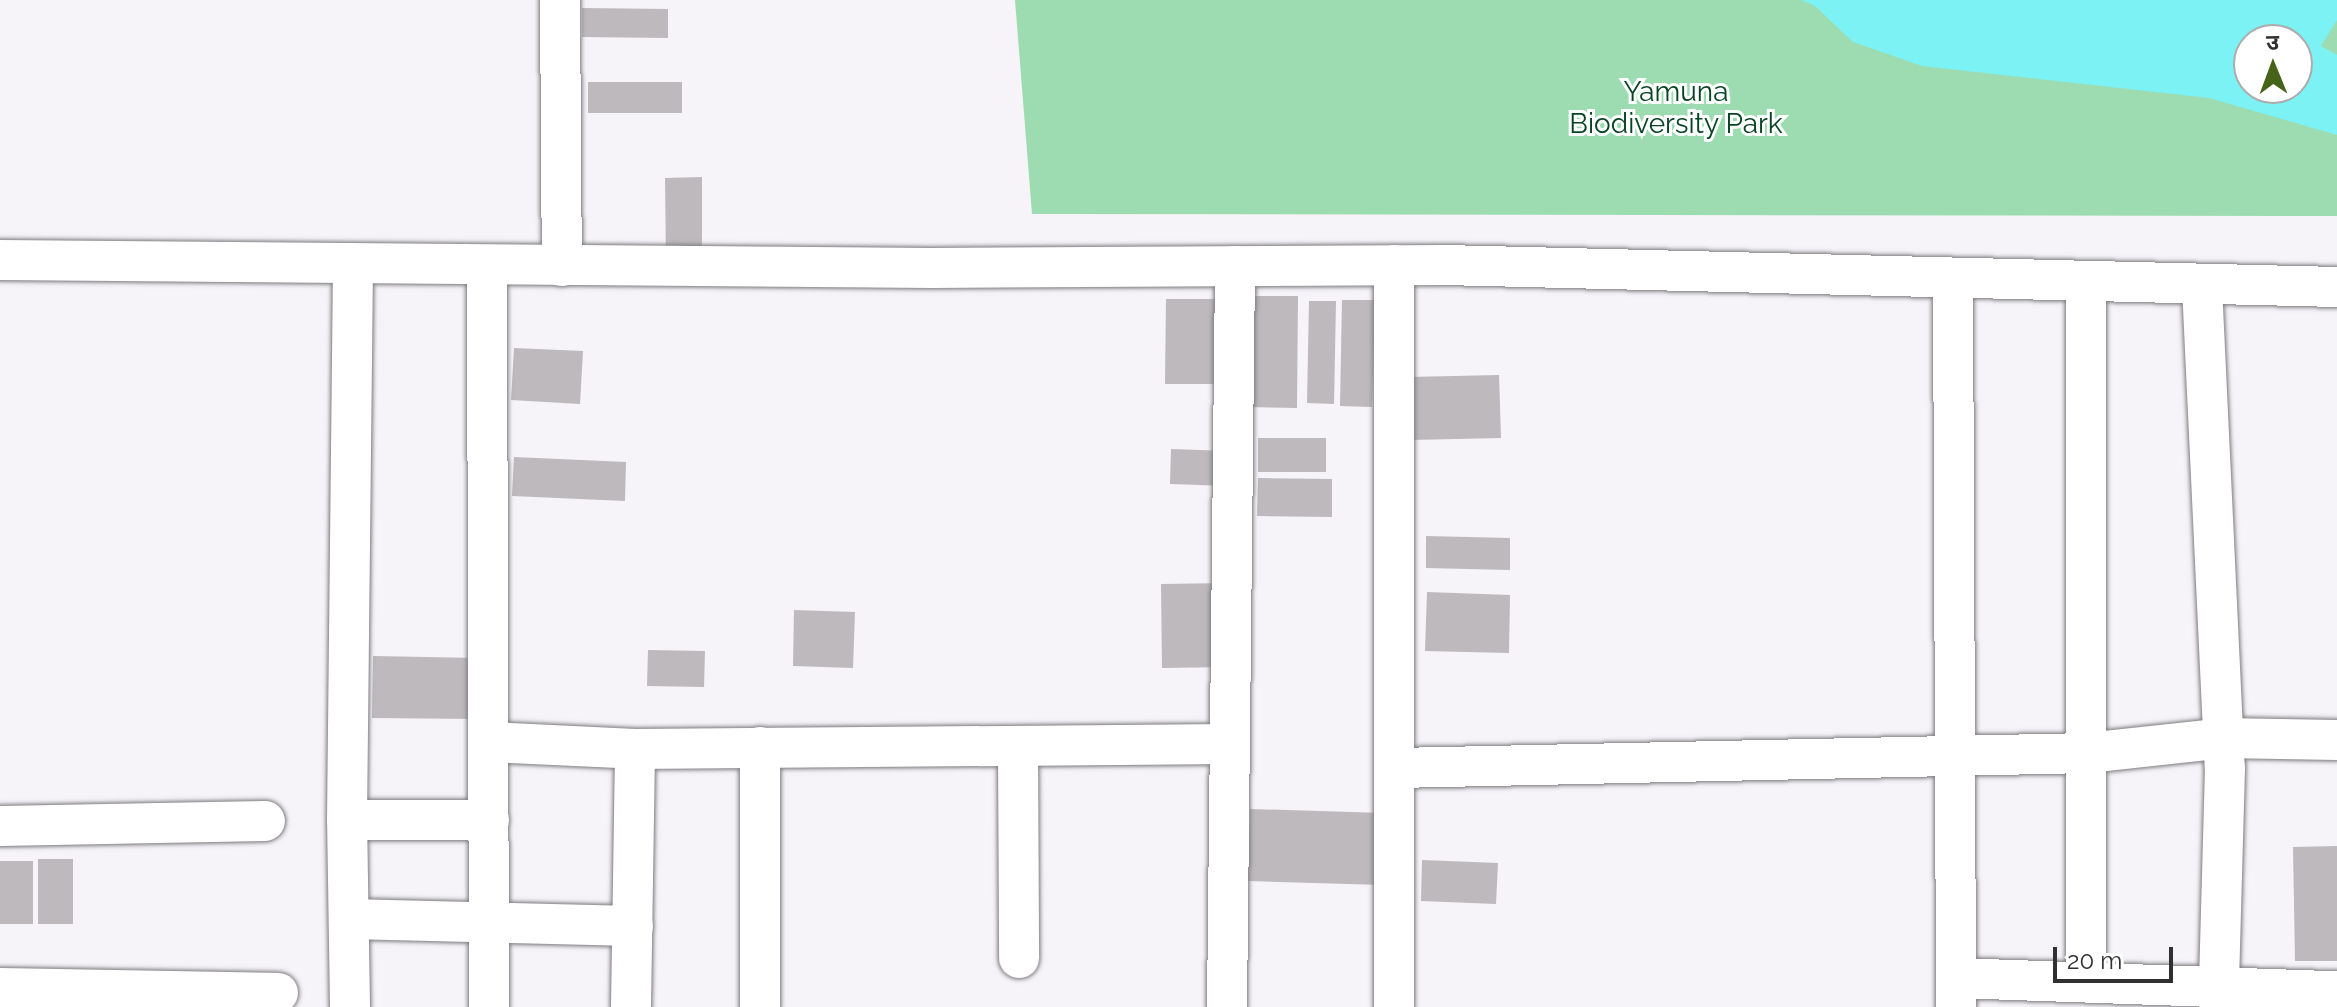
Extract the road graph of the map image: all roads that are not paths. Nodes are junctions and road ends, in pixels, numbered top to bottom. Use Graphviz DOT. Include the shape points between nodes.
graph roads {
  1 [pos="560,0"];
  2 [pos="0,260"];
  3 [pos="353,265"];
  4 [pos="1394,265"];
  5 [pos="487,266"];
  6 [pos="562,266"];
  7 [pos="1235,266"];
  8 [pos="1953,279"];
  9 [pos="2086,283"];
  10 [pos="2202,286"];
  11 [pos="2337,287"];
  12 [pos="2224,738"];
  13 [pos="2337,740"];
  14 [pos="489,742"];
  15 [pos="1230,744"];
  16 [pos="1018,746"];
  17 [pos="760,747"];
  18 [pos="635,749"];
  19 [pos="2087,753"];
  20 [pos="1955,755"];
  21 [pos="1396,768"];
  22 [pos="347,820"];
  23 [pos="489,820"];
  24 [pos="265,821"];
  25 [pos="0,826"];
  26 [pos="349,919"];
  27 [pos="489,924"];
  28 [pos="633,926"];
  29 [pos="1019,958"];
  30 [pos="2086,981"];
  31 [pos="2219,985"];
  32 [pos="0,988"];
  33 [pos="2337,991"];
  34 [pos="1956,992"];
  35 [pos="278,993"];
  36 [pos="350,1007"];
  37 [pos="489,1007"];
  38 [pos="631,1007"];
  39 [pos="760,1007"];
  40 [pos="1227,1007"];
  41 [pos="1394,1007"];
  1 -- 6 [label="street"];
  2 -- 3 [label="street"];
  3 -- 5 [label="street"];
  3 -- 22 [label="street"];
  4 -- 7 [label="street"];
  4 -- 8 [label="street"];
  4 -- 21 [label="street"];
  5 -- 6 [label="street"];
  5 -- 14 [label="street"];
  6 -- 7 [label="street"];
  7 -- 15 [label="street"];
  8 -- 9 [label="street"];
  8 -- 20 [label="street"];
  9 -- 10 [label="street"];
  9 -- 19 [label="street"];
  10 -- 11 [label="street"];
  10 -- 12 [label="street"];
  12 -- 13 [label="street"];
  12 -- 19 [label="street"];
  12 -- 31 [label="street"];
  14 -- 18 [label="street"];
  14 -- 23 [label="street"];
  15 -- 16 [label="street"];
  15 -- 40 [label="street"];
  16 -- 17 [label="street"];
  16 -- 29 [label="street"];
  17 -- 18 [label="street"];
  17 -- 39 [label="street"];
  18 -- 28 [label="street"];
  19 -- 20 [label="street"];
  19 -- 30 [label="street"];
  20 -- 21 [label="street"];
  20 -- 34 [label="street"];
  21 -- 41 [label="street"];
  22 -- 23 [label="street"];
  22 -- 26 [label="street"];
  23 -- 27 [label="street"];
  24 -- 25 [label="street"];
  26 -- 27 [label="street"];
  26 -- 36 [label="street"];
  27 -- 28 [label="street"];
  27 -- 37 [label="street"];
  28 -- 38 [label="street"];
  30 -- 31 [label="street"];
  30 -- 34 [label="street"];
  31 -- 33 [label="street"];
  32 -- 35 [label="street"];
}
